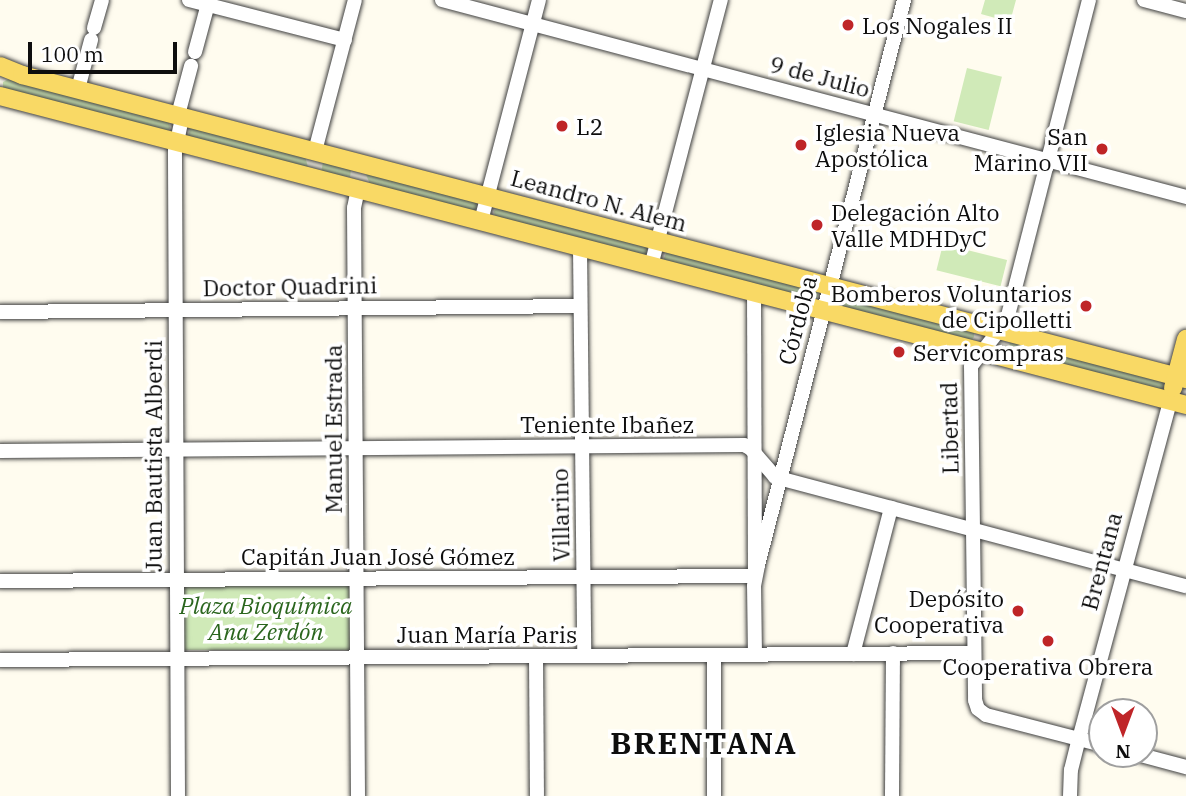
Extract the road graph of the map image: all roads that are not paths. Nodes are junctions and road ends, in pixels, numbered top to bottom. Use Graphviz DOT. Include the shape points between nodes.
graph roads {
  1 [pos="102,0"];
  2 [pos="189,0"];
  3 [pos="355,0"];
  4 [pos="442,0"];
  5 [pos="539,0"];
  6 [pos="721,0"];
  7 [pos="904,0"];
  8 [pos="1089,0"];
  9 [pos="1144,0"];
  10 [pos="208,2"];
  11 [pos="1186,11"];
  12 [pos="533,24"];
  13 [pos="345,40"];
  14 [pos="0,66"];
  15 [pos="703,69"];
  16 [pos="78,89"];
  17 [pos="0,96"];
  18 [pos="874,114"];
  19 [pos="180,116"];
  20 [pos="176,142"];
  21 [pos="323,153"];
  22 [pos="349,160"];
  23 [pos="1048,160"];
  24 [pos="323,180"];
  25 [pos="358,189"];
  26 [pos="488,196"];
  27 [pos="1186,197"];
  28 [pos="481,221"];
  29 [pos="658,241"];
  30 [pos="580,247"];
  31 [pos="651,266"];
  32 [pos="830,286"];
  33 [pos="754,293"];
  34 [pos="580,306"];
  35 [pos="355,308"];
  36 [pos="174,310"];
  37 [pos="823,311"];
  38 [pos="0,312"];
  39 [pos="1002,330"];
  40 [pos="1186,339"];
  41 [pos="980,352"];
  42 [pos="1181,377"];
  43 [pos="1178,403"];
  44 [pos="582,446"];
  45 [pos="356,448"];
  46 [pos="175,449"];
  47 [pos="0,451"];
  48 [pos="755,453"];
  49 [pos="780,478"];
  50 [pos="891,508"];
  51 [pos="973,530"];
  52 [pos="1124,569"];
  53 [pos="755,576"];
  54 [pos="583,578"];
  55 [pos="357,579"];
  56 [pos="176,580"];
  57 [pos="0,581"];
  58 [pos="1186,586"];
  59 [pos="893,653"];
  60 [pos="974,653"];
  61 [pos="853,654"];
  62 [pos="714,655"];
  63 [pos="755,655"];
  64 [pos="584,656"];
  65 [pos="536,657"];
  66 [pos="357,658"];
  67 [pos="177,659"];
  68 [pos="0,660"];
  69 [pos="1079,739"];
  70 [pos="1088,741"];
  71 [pos="1158,760"];
  72 [pos="1186,767"];
  73 [pos="178,796"];
  74 [pos="358,796"];
  75 [pos="537,796"];
  76 [pos="714,796"];
  77 [pos="892,796"];
  78 [pos="1070,796"];
  1 -- 16 [label="street"];
  2 -- 10 [label="street"];
  3 -- 13 [label="street"];
  4 -- 12 [label="street, 9 de Julio"];
  5 -- 12 [label="street"];
  6 -- 15 [label="street"];
  7 -- 18 [label="street, Córdoba"];
  8 -- 23 [label="street, Libertad"];
  9 -- 11 [label="street"];
  10 -- 13 [label="street"];
  10 -- 19 [label="street, Juan Bautista Alberdi"];
  12 -- 15 [label="street, 9 de Julio"];
  12 -- 26 [label="street"];
  13 -- 21 [label="street"];
  14 -- 16 [label="main road, Leandro N. Alem"];
  15 -- 18 [label="street, 9 de Julio"];
  15 -- 29 [label="street"];
  16 -- 19 [label="main road, Leandro N. Alem"];
  17 -- 20 [label="main road"];
  18 -- 23 [label="street, 9 de Julio"];
  18 -- 32 [label="street, Córdoba"];
  19 -- 20 [label="street, Juan Bautista Alberdi"];
  19 -- 21 [label="main road, Leandro N. Alem"];
  20 -- 24 [label="main road"];
  20 -- 36 [label="street, Juan Bautista Alberdi"];
  21 -- 22 [label="main road, Leandro N. Alem"];
  21 -- 24 [label="main road" via="314,164 315,174"];
  22 -- 25 [label="main road" via="360,176"];
  22 -- 26 [label="main road, Leandro N. Alem"];
  23 -- 27 [label="street, 9 de Julio"];
  23 -- 39 [label="street, Libertad"];
  24 -- 25 [label="main road"];
  25 -- 28 [label="main road"];
  25 -- 35 [label="street, Manuel Estrada" via="354,208"];
  26 -- 28 [label="street"];
  26 -- 29 [label="main road, Leandro N. Alem"];
  28 -- 30 [label="main road"];
  29 -- 31 [label="street"];
  29 -- 32 [label="main road, Leandro N. Alem"];
  30 -- 31 [label="main road"];
  30 -- 34 [label="street, Villarino"];
  31 -- 33 [label="main road"];
  32 -- 37 [label="street, Córdoba"];
  32 -- 39 [label="main road, Leandro N. Alem"];
  33 -- 37 [label="main road"];
  33 -- 48 [label="street"];
  34 -- 35 [label="street, Doctor Quadrini"];
  34 -- 44 [label="street, Villarino"];
  35 -- 36 [label="street, Doctor Quadrini"];
  35 -- 45 [label="street, Manuel Estrada"];
  36 -- 38 [label="street, Doctor Quadrini"];
  36 -- 46 [label="street, Juan Bautista Alberdi"];
  37 -- 41 [label="main road"];
  37 -- 49 [label="street, Córdoba"];
  39 -- 41 [label="street, Libertad"];
  39 -- 42 [label="main road, Leandro N. Alem"];
  40 -- 42 [label="main road, Brentana"];
  41 -- 43 [label="main road"];
  41 -- 51 [label="street, Libertad" via="971,368"];
  42 -- 43 [label="main road, Brentana"];
  43 -- 52 [label="street, Brentana"];
  44 -- 45 [label="street, Teniente Ibañez"];
  44 -- 48 [label="street, Teniente Ibañez" via="741,445"];
  44 -- 54 [label="street, Villarino"];
  45 -- 46 [label="street, Teniente Ibañez"];
  45 -- 55 [label="street, Manuel Estrada"];
  46 -- 47 [label="street, Teniente Ibañez"];
  46 -- 56 [label="street, Juan Bautista Alberdi"];
  48 -- 49 [label="street" via="770,474"];
  48 -- 53 [label="street"];
  49 -- 50 [label="street"];
  49 -- 53 [label="street, Córdoba"];
  50 -- 51 [label="street"];
  50 -- 61 [label="street"];
  51 -- 52 [label="street"];
  51 -- 60 [label="street, Libertad"];
  52 -- 58 [label="street"];
  52 -- 69 [label="street, Brentana"];
  53 -- 54 [label="street, Capitán Juan José Gómez"];
  53 -- 63 [label="street, Córdoba"];
  54 -- 55 [label="street, Capitán Juan José Gómez"];
  54 -- 64 [label="street, Villarino"];
  55 -- 56 [label="street, Capitán Juan José Gómez"];
  55 -- 66 [label="street, Manuel Estrada"];
  56 -- 57 [label="street, Capitán Juan José Gómez"];
  56 -- 67 [label="street, Juan Bautista Alberdi"];
  59 -- 60 [label="street, Juan María Paris"];
  59 -- 61 [label="street, Juan María Paris"];
  59 -- 77 [label="street"];
  60 -- 69 [label="street, Libertad" via="978,709"];
  61 -- 63 [label="street, Juan María Paris"];
  62 -- 63 [label="street, Juan María Paris"];
  62 -- 64 [label="street, Juan María Paris"];
  62 -- 76 [label="street"];
  64 -- 65 [label="street, Juan María Paris"];
  65 -- 66 [label="street, Juan María Paris"];
  65 -- 75 [label="street"];
  66 -- 67 [label="street, Juan María Paris"];
  66 -- 74 [label="street, Manuel Estrada"];
  67 -- 68 [label="street, Juan María Paris"];
  67 -- 73 [label="street, Juan Bautista Alberdi"];
  69 -- 70 [label="street"];
  69 -- 78 [label="street, Brentana"];
  71 -- 72 [label="street"];
}
